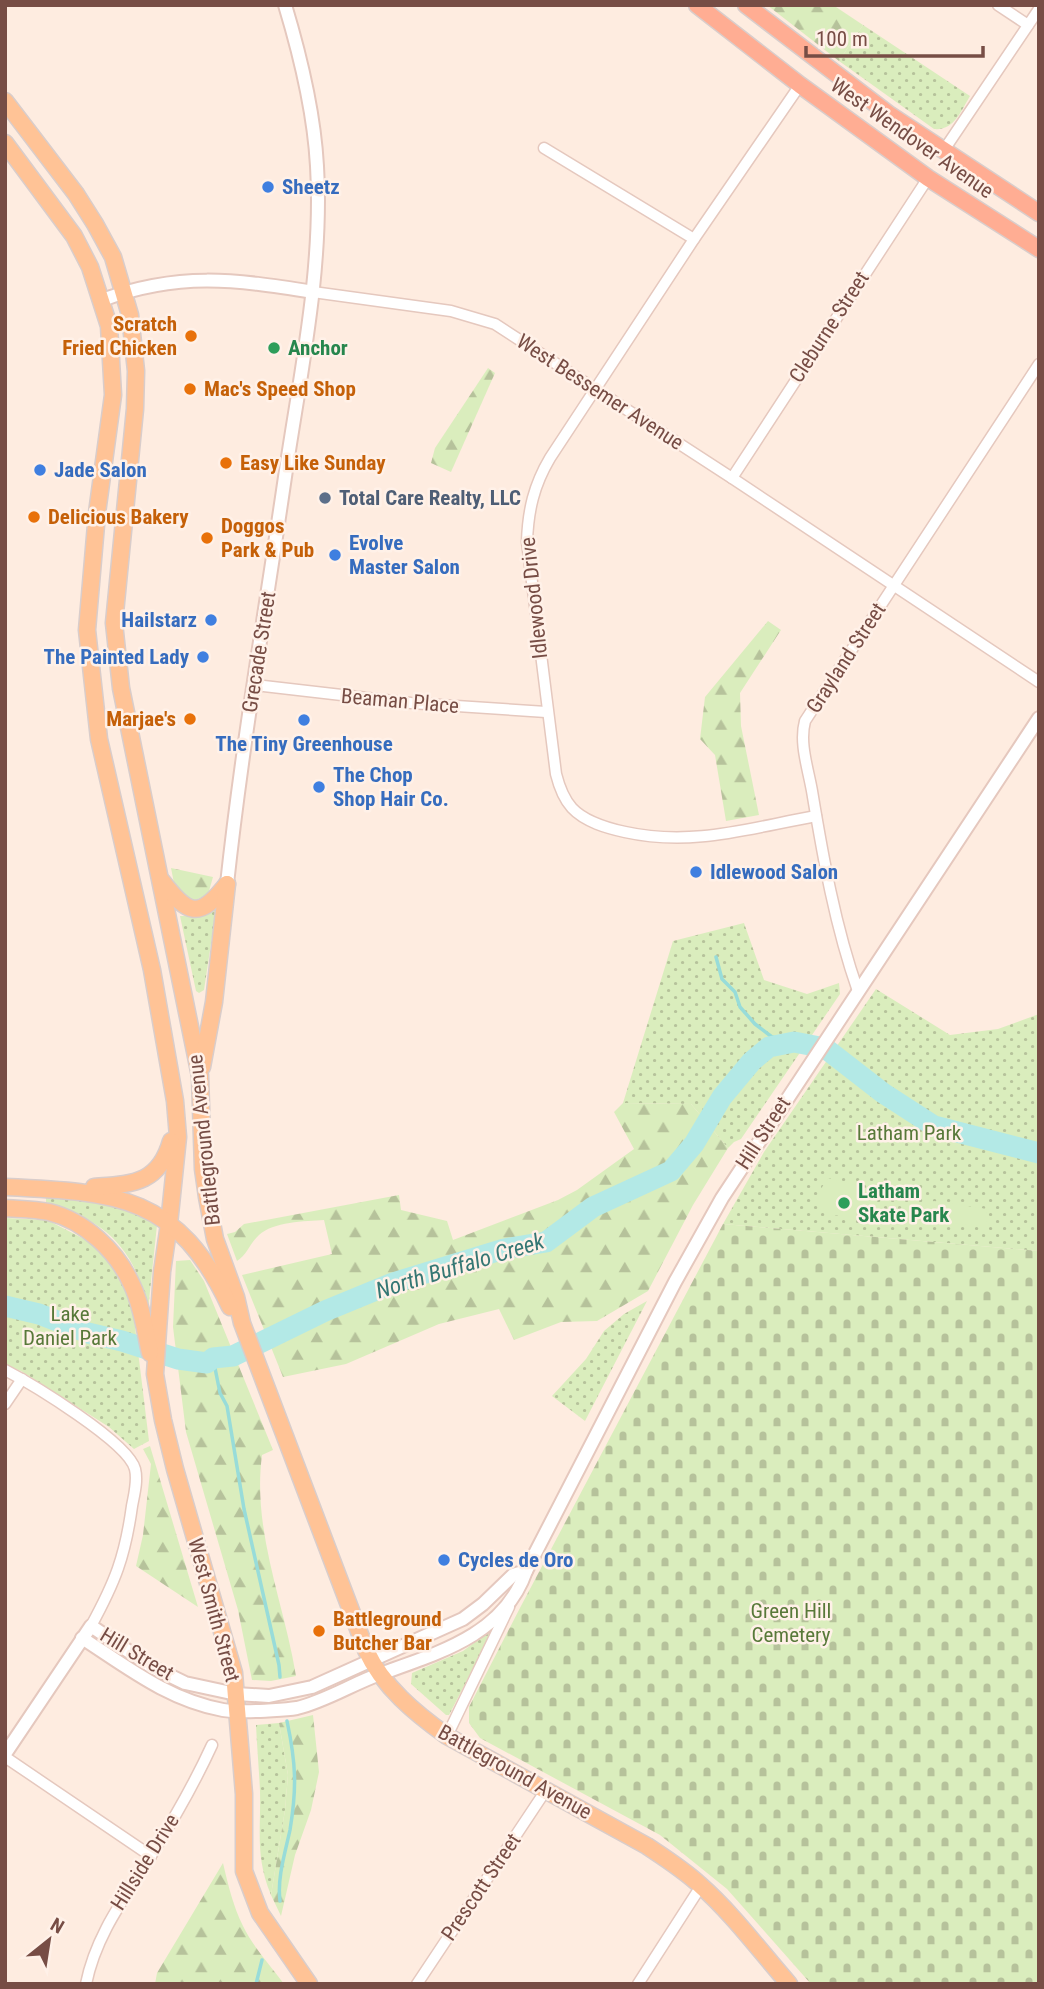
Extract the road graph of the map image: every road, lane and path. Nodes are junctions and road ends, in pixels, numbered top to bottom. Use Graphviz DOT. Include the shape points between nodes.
graph roads {
  1 [pos="285,5"];
  2 [pos="697,5"];
  3 [pos="746,5"];
  4 [pos="998,5"];
  5 [pos="1039,9"];
  6 [pos="1028,25"];
  7 [pos="800,85"];
  8 [pos="5,101"];
  9 [pos="5,143"];
  10 [pos="544,148"];
  11 [pos="944,150"];
  12 [pos="928,178"];
  13 [pos="1039,213"];
  14 [pos="694,239"];
  15 [pos="1036,246"];
  16 [pos="124,292"];
  17 [pos="313,292"];
  18 [pos="102,300"];
  19 [pos="1039,364"];
  20 [pos="596,389"];
  21 [pos="732,478"];
  22 [pos="892,586"];
  23 [pos="1039,682"];
  24 [pos="254,685"];
  25 [pos="546,712"];
  26 [pos="1039,718"];
  27 [pos="816,816"];
  28 [pos="160,879"];
  29 [pos="227,884"];
  30 [pos="858,990"];
  31 [pos="200,1076"];
  32 [pos="177,1122"];
  33 [pos="5,1187"];
  34 [pos="59,1189"];
  35 [pos="5,1208"];
  36 [pos="169,1224"];
  37 [pos="242,1323"];
  38 [pos="151,1333"];
  39 [pos="5,1370"];
  40 [pos="22,1379"];
  41 [pos="5,1404"];
  42 [pos="526,1571"];
  43 [pos="514,1598"];
  44 [pos="91,1626"];
  45 [pos="82,1638"];
  46 [pos="370,1659"];
  47 [pos="379,1674"];
  48 [pos="236,1694"];
  49 [pos="238,1712"];
  50 [pos="447,1736"];
  51 [pos="212,1745"];
  52 [pos="5,1755"];
  53 [pos="545,1790"];
  54 [pos="151,1856"];
  55 [pos="701,1886"];
  56 [pos="86,1984"];
  57 [pos="309,1984"];
  58 [pos="417,1984"];
  59 [pos="638,1984"];
  60 [pos="789,1984"];
  1 -- 17 [label="street, Grecade Street" via="309,94 317,165"];
  2 -- 7 [label="highway, West Wendover Avenue"];
  3 -- 11 [label="highway, West Wendover Avenue" via="845,82"];
  4 -- 6 [label="street"];
  5 -- 6 [label="street"];
  6 -- 11 [label="street"];
  7 -- 12 [label="highway, West Wendover Avenue"];
  7 -- 14 [label="street, Idlewood Drive"];
  8 -- 16 [label="main road, Battleground Avenue" via="76,194 113,257"];
  9 -- 18 [label="main road, Battleground Avenue" via="74,236"];
  10 -- 14 [label="street"];
  11 -- 13 [label="highway, West Wendover Avenue"];
  12 -- 15 [label="highway, West Wendover Avenue"];
  12 -- 21 [label="street, Cleburne Street"];
  14 -- 20 [label="street, Idlewood Drive"];
  16 -- 17 [label="street, West Bessemer Avenue" via="203,279"];
  16 -- 18 [label="street, West Bessemer Avenue"];
  16 -- 28 [label="main road, Battleground Avenue" via="136,371 135,409 114,623 121,688"];
  17 -- 20 [label="street, West Bessemer Avenue" via="474,316 522,340"];
  17 -- 24 [label="street, Grecade Street"];
  18 -- 32 [label="main road, Battleground Avenue" via="109,326 113,395 87,630 99,739 152,970"];
  19 -- 22 [label="street, Grayland Street"];
  20 -- 21 [label="street, West Bessemer Avenue"];
  20 -- 25 [label="street, Idlewood Drive" via="545,467 530,506 528,561"];
  21 -- 22 [label="street, West Bessemer Avenue"];
  22 -- 23 [label="street, West Bessemer Avenue"];
  22 -- 27 [label="street, Grayland Street" via="805,721 802,735"];
  24 -- 25 [label="street, Beaman Place" via="411,704"];
  24 -- 29 [label="street, Grecade Street"];
  25 -- 27 [label="street, Idlewood Drive" via="560,788 575,811 598,824 672,839"];
  26 -- 30 [label="street, Hill Street"];
  27 -- 30 [label="street, Grayland Street"];
  28 -- 29 [label="main road" via="179,904 195,909 216,899"];
  28 -- 31 [label="main road, Battleground Avenue"];
  29 -- 31 [label="main road" via="214,1002"];
  30 -- 42 [label="street, Hill Street" via="752,1149 693,1248"];
  31 -- 37 [label="main road, Battleground Avenue" via="207,1197 215,1239"];
  32 -- 34 [label="main road" via="164,1159 150,1176 123,1185"];
  32 -- 36 [label="main road, Battleground Avenue"];
  33 -- 34 [label="main road"];
  34 -- 36 [label="main road" via="138,1205"];
  35 -- 38 [label="main road" via="50,1212 103,1241 132,1285"];
  36 -- 37 [label="main road" via="199,1253"];
  36 -- 38 [label="main road, West Smith Street"];
  37 -- 46 [label="main road, Battleground Avenue"];
  38 -- 48 [label="main road, West Smith Street" via="163,1420"];
  39 -- 40 [label="street"];
  40 -- 41 [label="street"];
  40 -- 44 [label="street" via="85,1420 129,1456 135,1470 122,1560"];
  42 -- 43 [label="street, Hill Street"];
  42 -- 46 [label="street, Hill Street" via="513,1575 463,1619"];
  43 -- 47 [label="street, Hill Street" via="504,1611 460,1643"];
  43 -- 50 [label="street, Hill Street"];
  44 -- 45 [label="street"];
  44 -- 48 [label="street, Hill Street" via="164,1674 204,1689"];
  45 -- 49 [label="street, Hill Street" via="166,1692 202,1706"];
  45 -- 52 [label="street"];
  46 -- 47 [label="main road, Battleground Avenue"];
  46 -- 48 [label="street, Hill Street" via="312,1687 269,1696"];
  47 -- 49 [label="street, Hill Street" via="295,1708"];
  47 -- 50 [label="main road, Battleground Avenue"];
  48 -- 49 [label="main road, West Smith Street"];
  49 -- 57 [label="main road, West Smith Street" via="244,1871 260,1913"];
  50 -- 53 [label="main road, Battleground Avenue"];
  51 -- 54 [label="street, Hillside Drive"];
  52 -- 54 [label="street"];
  53 -- 55 [label="main road, Battleground Avenue" via="647,1846"];
  53 -- 58 [label="street, Prescott Street"];
  54 -- 56 [label="street, Hillside Drive" via="102,1933"];
  55 -- 59 [label="street"];
  55 -- 60 [label="main road, Battleground Avenue"];
}
